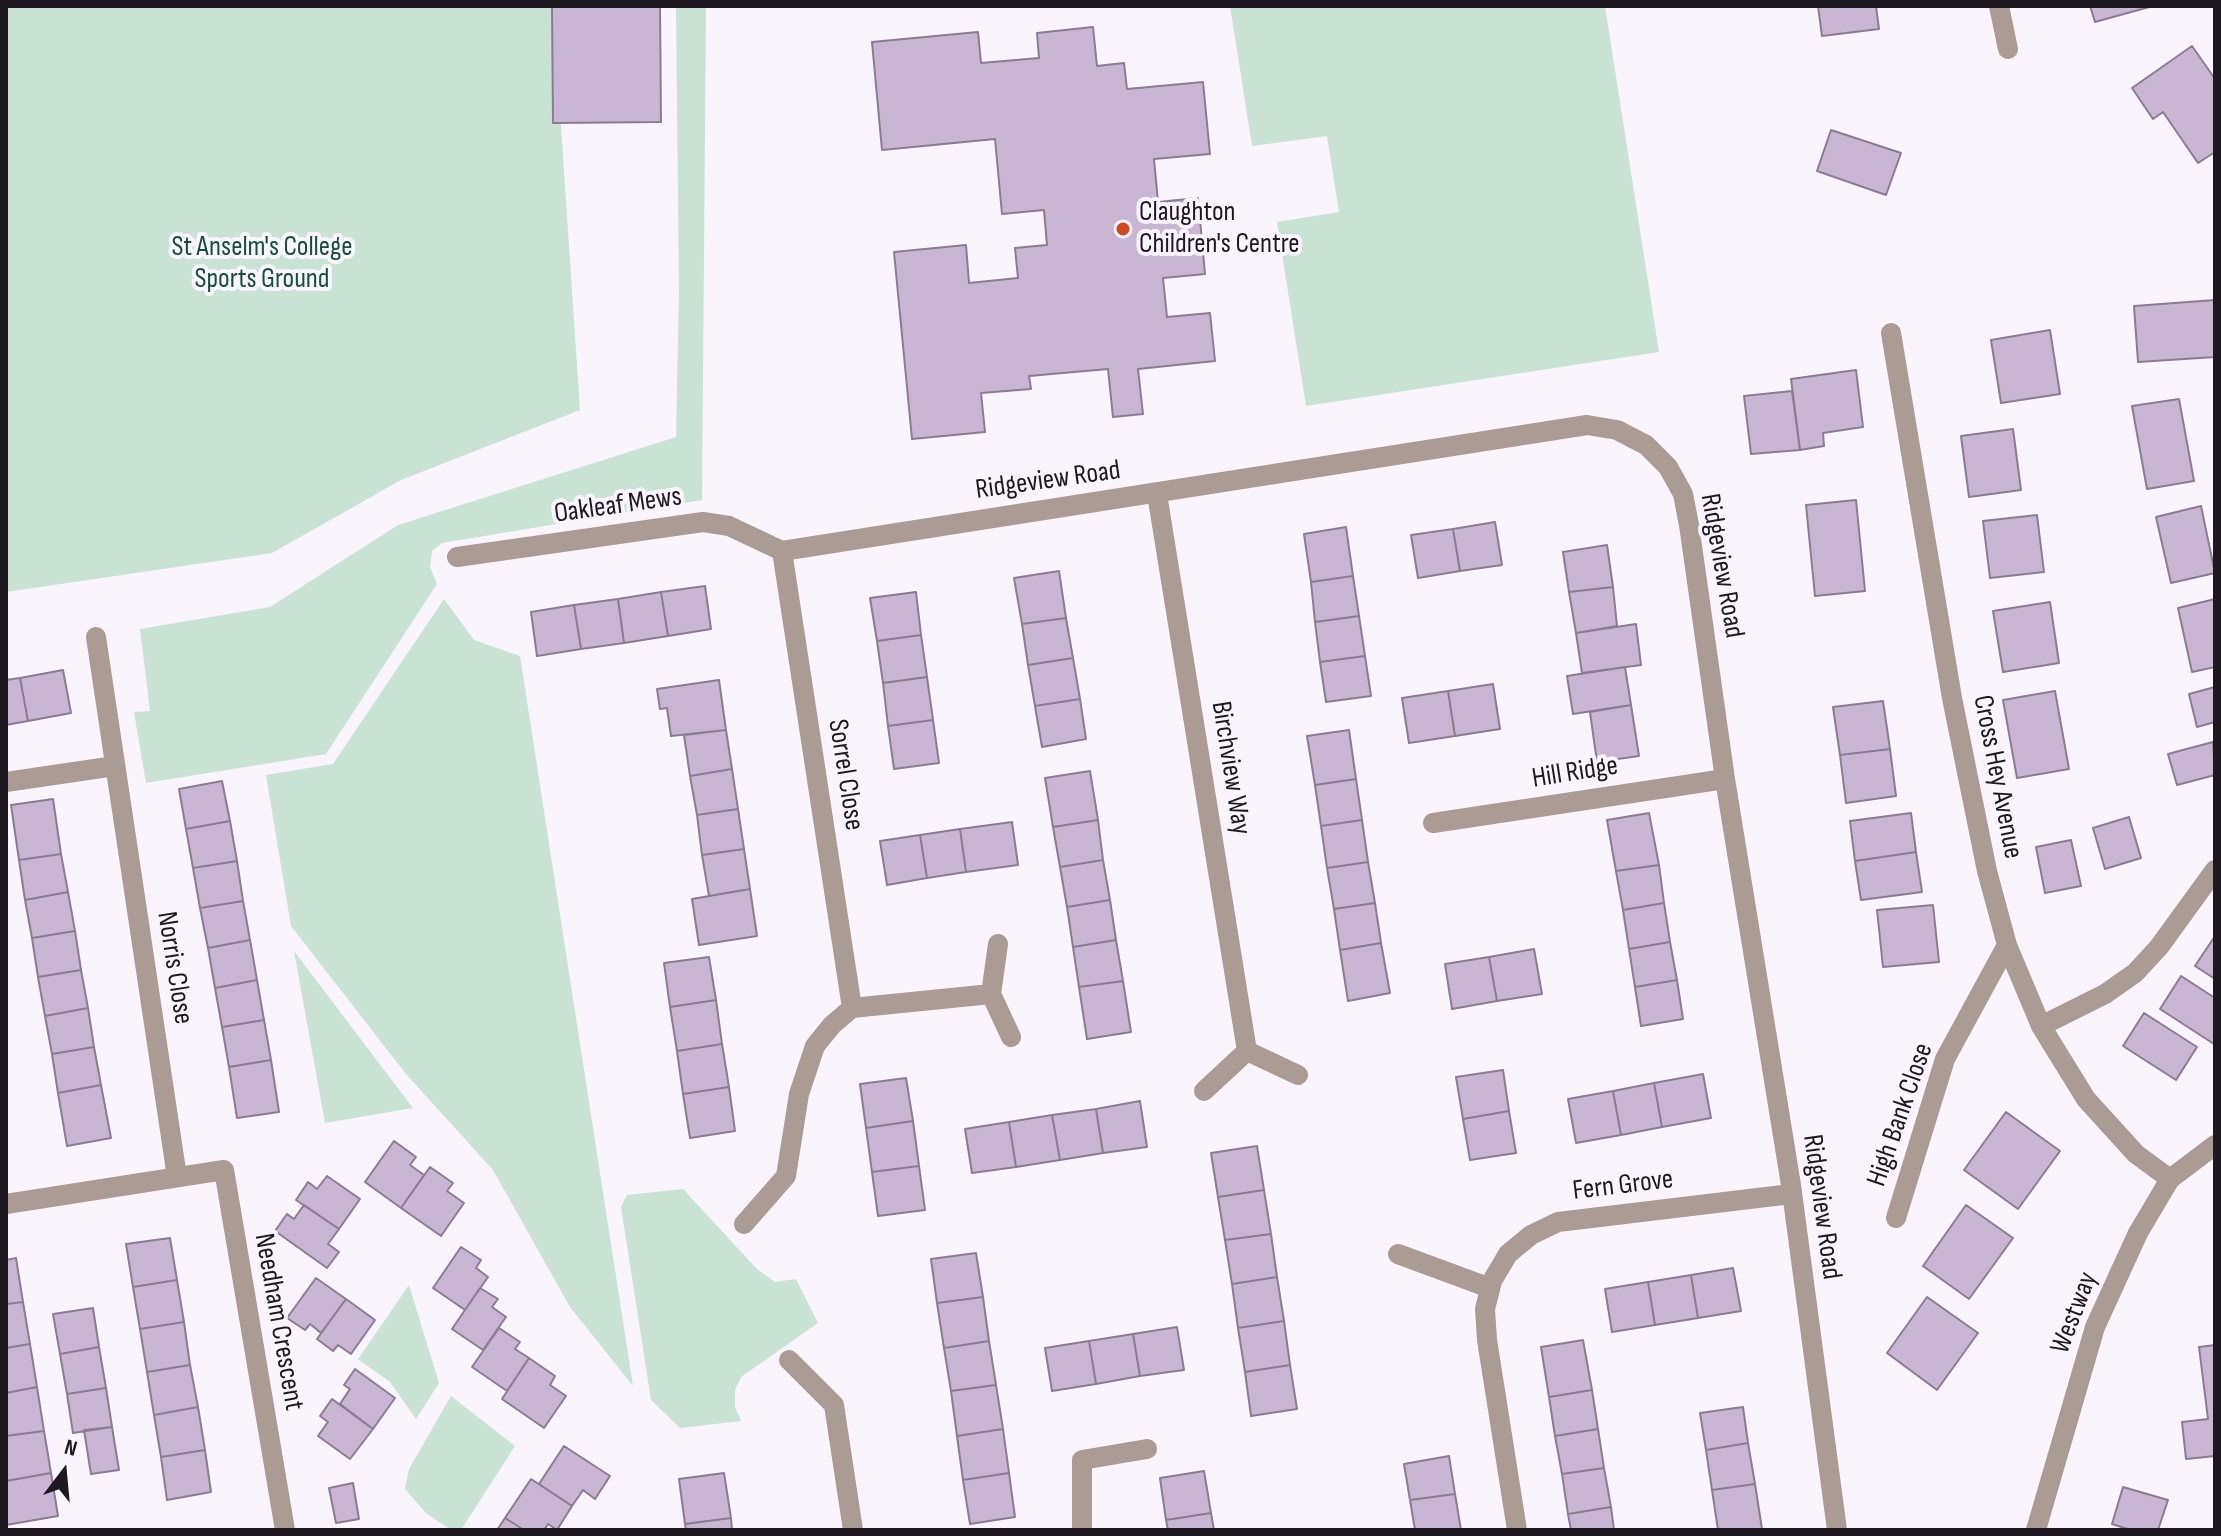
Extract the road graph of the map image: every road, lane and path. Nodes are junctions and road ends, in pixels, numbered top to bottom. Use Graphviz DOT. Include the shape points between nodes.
graph roads {
  1 [pos="1999,6"];
  2 [pos="2008,49"];
  3 [pos="1891,333"];
  4 [pos="1157,494"];
  5 [pos="782,551"];
  6 [pos="457,557"];
  7 [pos="96,637"];
  8 [pos="115,766"];
  9 [pos="1725,779"];
  10 [pos="6,782"];
  11 [pos="1433,823"];
  12 [pos="2215,870"];
  13 [pos="998,944"];
  14 [pos="2007,945"];
  15 [pos="991,994"];
  16 [pos="852,1008"];
  17 [pos="2041,1026"];
  18 [pos="1011,1037"];
  19 [pos="1247,1051"];
  20 [pos="1298,1075"];
  21 [pos="1204,1091"];
  22 [pos="2215,1145"];
  23 [pos="177,1177"];
  24 [pos="2170,1179"];
  25 [pos="1791,1194"];
  26 [pos="6,1204"];
  27 [pos="1896,1218"];
  28 [pos="744,1224"];
  29 [pos="1398,1254"];
  30 [pos="1490,1288"];
  31 [pos="789,1360"];
  32 [pos="1147,1449"];
  33 [pos="285,1530"];
  34 [pos="853,1530"];
  35 [pos="1082,1530"];
  36 [pos="1517,1530"];
  37 [pos="1837,1530"];
  38 [pos="2036,1530"];
  1 -- 2 [label="street"];
  3 -- 14 [label="street, Cross Hey Avenue" via="1952,698"];
  4 -- 5 [label="street, Ridgeview Road"];
  4 -- 9 [label="street, Ridgeview Road" via="1587,425 1632,437 1668,467 1683,494"];
  4 -- 19 [label="street, Birchview Way"];
  5 -- 6 [label="street, Oakleaf Mews" via="729,526 703,522"];
  5 -- 16 [label="street, Sorrel Close"];
  7 -- 8 [label="street, Norris Close"];
  8 -- 10 [label="street"];
  8 -- 23 [label="street, Norris Close"];
  9 -- 11 [label="street, Hill Ridge"];
  9 -- 25 [label="street, Ridgeview Road"];
  12 -- 17 [label="street" via="2135,973"];
  13 -- 15 [label="street"];
  14 -- 17 [label="street, Cross Hey Avenue"];
  14 -- 27 [label="street, High Bank Close" via="1945,1059"];
  15 -- 16 [label="street"];
  15 -- 18 [label="street"];
  16 -- 28 [label="street" via="815,1046 799,1094 786,1176"];
  17 -- 24 [label="street, Cross Hey Avenue" via="2086,1099 2136,1154"];
  19 -- 20 [label="street"];
  19 -- 21 [label="street"];
  22 -- 24 [label="street, Westway"];
  23 -- 26 [label="street"];
  23 -- 33 [label="street, Needham Crescent" via="224,1170"];
  24 -- 38 [label="street, Westway" via="2138,1233 2095,1327"];
  25 -- 30 [label="street, Fern Grove" via="1558,1222 1508,1254"];
  25 -- 37 [label="street, Ridgeview Road"];
  29 -- 30 [label="street"];
  30 -- 36 [label="street, Fern Grove" via="1487,1340"];
  31 -- 34 [label="street" via="834,1405"];
  32 -- 35 [label="street" via="1082,1460"];
}
